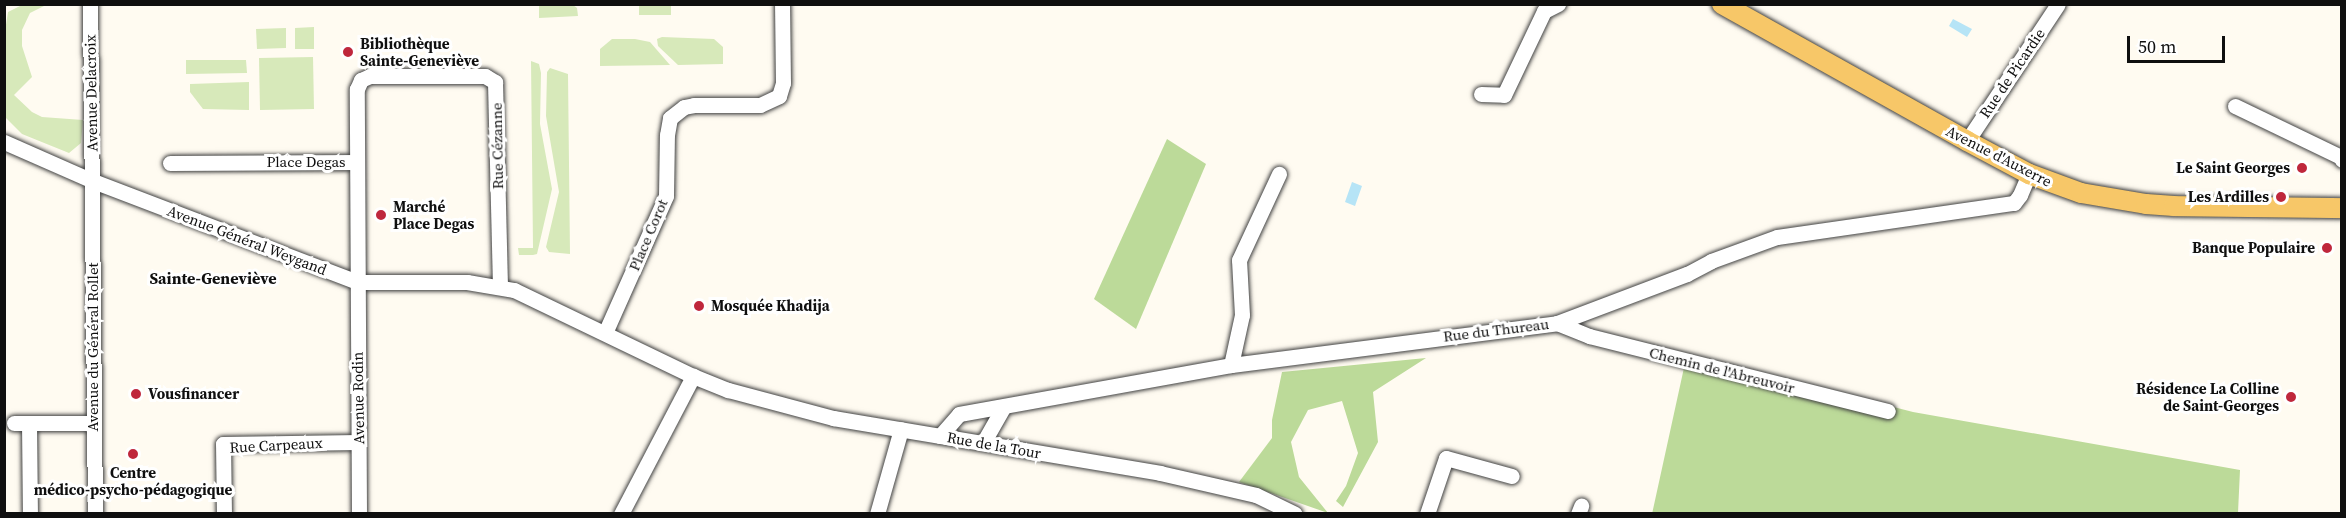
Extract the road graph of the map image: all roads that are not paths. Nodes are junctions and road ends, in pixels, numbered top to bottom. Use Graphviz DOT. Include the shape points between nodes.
graph roads {
  1 [pos="90,4"];
  2 [pos="782,4"];
  3 [pos="1558,4"];
  4 [pos="1722,4"];
  5 [pos="2058,4"];
  6 [pos="1481,94"];
  7 [pos="2235,106"];
  8 [pos="1967,141"];
  9 [pos="4,142"];
  10 [pos="2342,160"];
  11 [pos="357,162"];
  12 [pos="170,164"];
  13 [pos="1279,174"];
  14 [pos="2029,174"];
  15 [pos="93,181"];
  16 [pos="2342,208"];
  17 [pos="357,282"];
  18 [pos="500,286"];
  19 [pos="1557,323"];
  20 [pos="605,333"];
  21 [pos="1232,365"];
  22 [pos="693,376"];
  23 [pos="1003,408"];
  24 [pos="1888,411"];
  25 [pos="94,423"];
  26 [pos="902,429"];
  27 [pos="940,436"];
  28 [pos="358,442"];
  29 [pos="983,443"];
  30 [pos="1512,476"];
  31 [pos="30,513"];
  32 [pos="95,513"];
  33 [pos="224,513"];
  34 [pos="359,513"];
  35 [pos="621,513"];
  36 [pos="877,513"];
  37 [pos="1295,513"];
  38 [pos="1427,513"];
  1 -- 15 [label="street, Avenue Delacroix"];
  2 -- 20 [label="street, Place Corot" via="783,82 779,96 768,103 684,107 670,118 666,196"];
  3 -- 6 [label="street" via="1544,11 1504,95"];
  4 -- 8 [label="main road, Avenue d'Auxerre"];
  5 -- 8 [label="street, Rue de Picardie"];
  7 -- 10 [label="street"];
  8 -- 14 [label="main road, Avenue d'Auxerre"];
  9 -- 15 [label="street, Avenue Général Weygand"];
  11 -- 12 [label="street, Place Degas"];
  11 -- 17 [label="street, Place Degas"];
  11 -- 18 [label="street, Rue Cézanne" via="360,80 370,76 493,79"];
  13 -- 21 [label="street" via="1239,260 1242,315"];
  14 -- 16 [label="main road, Avenue d'Auxerre" via="2081,193 2146,204"];
  14 -- 19 [label="street, Rue du Thureau" via="2014,203 1777,237"];
  15 -- 17 [label="street, Avenue Général Weygand"];
  15 -- 25 [label="street, Avenue du Général Rollet"];
  17 -- 18 [label="street, Avenue Général Weygand" via="467,282"];
  17 -- 28 [label="street, Avenue Rodin"];
  18 -- 20 [label="street, Avenue Général Weygand"];
  19 -- 21 [label="street, Rue du Thureau"];
  19 -- 24 [label="street, Chemin de l'Abreuvoir" via="1589,336"];
  20 -- 22 [label="street, Rue de la Tour"];
  21 -- 23 [label="street, Rue du Thureau"];
  22 -- 26 [label="street, Rue de la Tour" via="814,414"];
  22 -- 35 [label="street"];
  23 -- 27 [label="street, Rue du Thureau" via="959,414"];
  23 -- 29 [label="street"];
  25 -- 31 [label="street" via="22,423"];
  25 -- 32 [label="street, Avenue du Général Rollet"];
  26 -- 27 [label="street, Rue de la Tour"];
  26 -- 36 [label="street"];
  27 -- 29 [label="street, Rue de la Tour"];
  28 -- 33 [label="street, Rue Carpeaux" via="223,444"];
  28 -- 34 [label="street, Avenue Rodin"];
  29 -- 37 [label="street, Rue de la Tour" via="1170,475 1256,495"];
  30 -- 38 [label="street" via="1446,458"];
}
